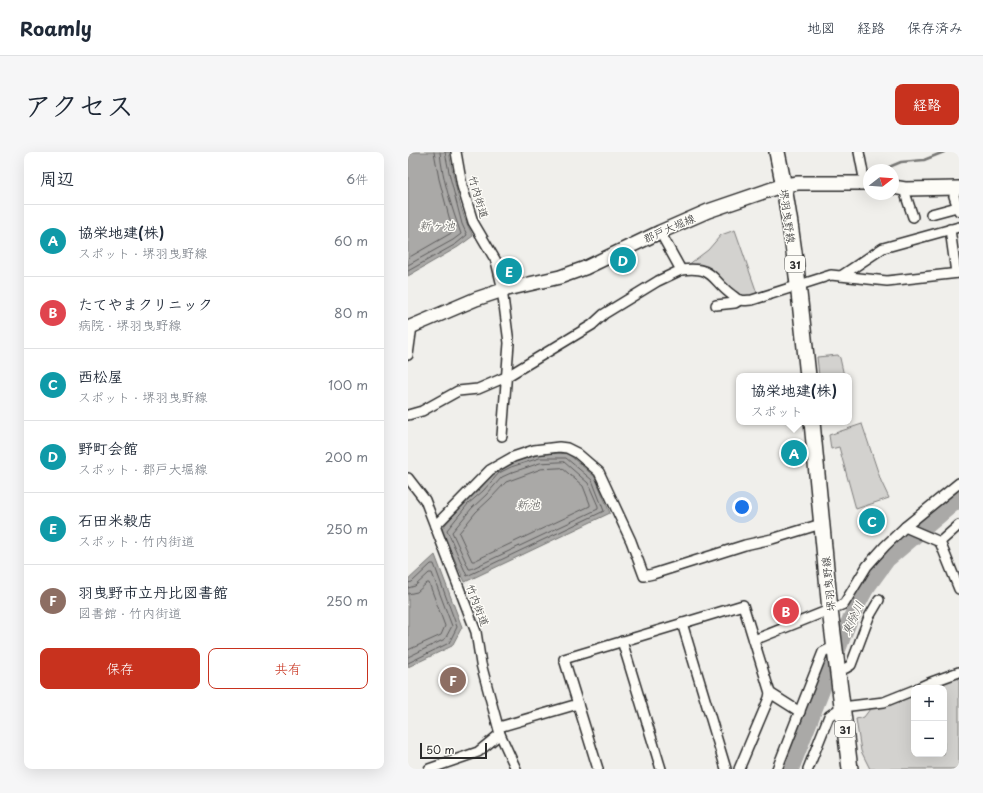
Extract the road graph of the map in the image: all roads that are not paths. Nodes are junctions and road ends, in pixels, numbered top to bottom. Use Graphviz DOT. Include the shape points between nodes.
graph roads {
  1 [pos="456,152"];
  2 [pos="777,152"];
  3 [pos="859,152"];
  4 [pos="863,168"];
  5 [pos="863,183"];
  6 [pos="784,186"];
  7 [pos="899,188"];
  8 [pos="957,188"];
  9 [pos="958,210"];
  10 [pos="931,214"];
  11 [pos="912,217"];
  12 [pos="954,228"];
  13 [pos="660,232"];
  14 [pos="681,270"];
  15 [pos="957,273"];
  16 [pos="841,276"];
  17 [pos="798,286"];
  18 [pos="503,290"];
  19 [pos="740,300"];
  20 [pos="716,305"];
  21 [pos="410,327"];
  22 [pos="408,355"];
  23 [pos="808,373"];
  24 [pos="506,376"];
  25 [pos="408,415"];
  26 [pos="812,425"];
  27 [pos="502,436"];
  28 [pos="408,478"];
  29 [pos="959,483"];
  30 [pos="822,524"];
  31 [pos="959,525"];
  32 [pos="435,526"];
  33 [pos="905,527"];
  34 [pos="940,542"];
  35 [pos="959,589"];
  36 [pos="879,600"];
  37 [pos="830,610"];
  38 [pos="682,623"];
  39 [pos="754,640"];
  40 [pos="622,641"];
  41 [pos="831,644"];
  42 [pos="842,669"];
  43 [pos="959,672"];
  44 [pos="925,685"];
  45 [pos="911,691"];
  46 [pos="770,693"];
  47 [pos="578,704"];
  48 [pos="842,708"];
  49 [pos="800,712"];
  50 [pos="500,731"];
  51 [pos="429,769"];
  52 [pos="516,769"];
  53 [pos="598,769"];
  54 [pos="661,769"];
  55 [pos="726,769"];
  56 [pos="739,769"];
  57 [pos="777,769"];
  58 [pos="808,769"];
  59 [pos="850,769"];
  1 -- 18 [label="street, 竹内街道" via="462,186 473,222 496,261"];
  2 -- 6 [label="main road, 堺羽曳野線 / 31"];
  3 -- 4 [label="street"];
  5 -- 6 [label="main road, 郡戸大堀線" via="798,183"];
  6 -- 13 [label="main road, 郡戸大堀線" via="708,211"];
  6 -- 17 [label="main road, 堺羽曳野線 / 31"];
  7 -- 8 [label="main road"];
  7 -- 11 [label="street" via="906,196"];
  8 -- 9 [label="street" via="954,196"];
  9 -- 10 [label="street"];
  12 -- 15 [label="street"];
  12 -- 16 [label="street" via="883,248"];
  13 -- 14 [label="street"];
  13 -- 18 [label="main road, 郡戸大堀線" via="585,268 560,277"];
  14 -- 19 [label="street" via="707,272"];
  14 -- 24 [label="street" via="658,281 604,314 592,325"];
  15 -- 16 [label="street" via="887,281"];
  16 -- 17 [label="street" via="831,275"];
  17 -- 19 [label="street" via="752,300"];
  17 -- 23 [label="main road, 堺羽曳野線 / 31"];
  18 -- 21 [label="main road, 郡戸大堀線"];
  18 -- 24 [label="street, 竹内街道" via="509,343"];
  19 -- 20 [label="street" via="736,303"];
  21 -- 22 [label="street"];
  24 -- 25 [label="street" via="478,389 458,391 422,411"];
  24 -- 27 [label="street, 竹内街道"];
  26 -- 30 [label="main road, 堺羽曳野線 / 31"];
  28 -- 32 [label="street, 竹内街道" via="425,500"];
  29 -- 33 [label="street"];
  30 -- 32 [label="street" via="644,576 599,472 577,453 559,447 534,450 513,457 490,470"];
  30 -- 37 [label="main road, 堺羽曳野線 / 31"];
  31 -- 34 [label="street"];
  32 -- 50 [label="street, 竹内街道" via="476,632 481,664"];
  33 -- 34 [label="street"];
  33 -- 37 [label="street" via="867,566 844,604"];
  34 -- 35 [label="street"];
  36 -- 42 [label="street" via="869,617 851,665"];
  37 -- 39 [label="street"];
  37 -- 41 [label="main road, 堺羽曳野線 / 31"];
  38 -- 39 [label="street" via="743,605"];
  38 -- 40 [label="street"];
  38 -- 55 [label="street"];
  39 -- 46 [label="street"];
  40 -- 47 [label="street" via="564,659"];
  40 -- 54 [label="street"];
  41 -- 42 [label="main road, 堺羽曳野線 / 31"];
  41 -- 49 [label="street" via="823,652"];
  42 -- 48 [label="main road, 堺羽曳野線 / 31"];
  43 -- 44 [label="street"];
  45 -- 48 [label="street" via="884,702"];
  46 -- 49 [label="street"];
  46 -- 56 [label="street"];
  47 -- 50 [label="street"];
  47 -- 53 [label="street"];
  48 -- 58 [label="street" via="829,716"];
  48 -- 59 [label="main road, 堺羽曳野線 / 31"];
  49 -- 57 [label="street"];
  50 -- 51 [label="street" via="478,752"];
  50 -- 52 [label="street, 竹内街道"];
}
